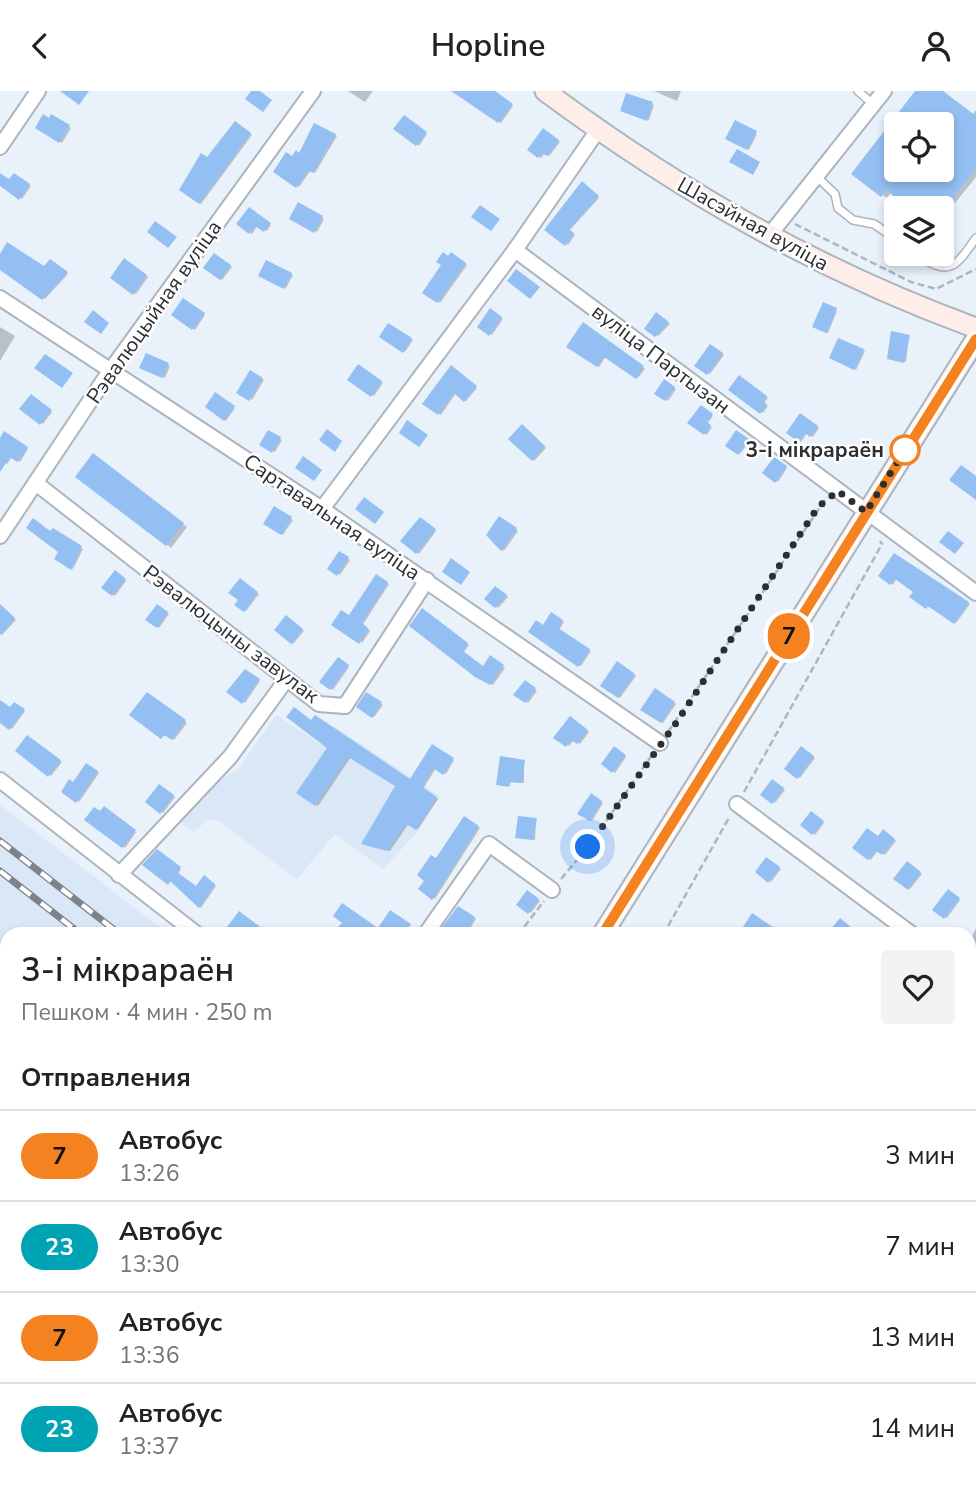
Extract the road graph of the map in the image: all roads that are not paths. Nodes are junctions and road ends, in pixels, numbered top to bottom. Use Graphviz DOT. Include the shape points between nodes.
graph roads {
  1 [pos="38,91"];
  2 [pos="313,91"];
  3 [pos="545,91"];
  4 [pos="858,91"];
  5 [pos="884,91"];
  6 [pos="874,104"];
  7 [pos="598,130"];
  8 [pos="0,148"];
  9 [pos="816,176"];
  10 [pos="884,231"];
  11 [pos="768,237"];
  12 [pos="976,238"];
  13 [pos="515,250"];
  14 [pos="954,264"];
  15 [pos="933,266"];
  16 [pos="951,266"];
  17 [pos="0,298"];
  18 [pos="976,328"];
  19 [pos="976,339"];
  20 [pos="110,371"];
  21 [pos="37,484"];
  22 [pos="323,509"];
  23 [pos="866,512"];
  24 [pos="0,536"];
  25 [pos="426,580"];
  26 [pos="976,593"];
  27 [pos="286,680"];
  28 [pos="660,743"];
  29 [pos="0,780"];
  30 [pos="737,804"];
  31 [pos="119,875"];
  32 [pos="552,890"];
  33 [pos="187,927"];
  34 [pos="431,927"];
  35 [pos="608,927"];
  36 [pos="902,927"];
  1 -- 8 [label="street"];
  2 -- 20 [label="street, Рэвалюцыйная вуліца"];
  3 -- 7 [label="main road, Шасэйная вуліца"];
  4 -- 6 [label="lane"];
  5 -- 6 [label="street"];
  6 -- 9 [label="street"];
  7 -- 11 [label="main road, Шасэйная вуліца"];
  7 -- 13 [label="street"];
  9 -- 10 [label="lane" via="835,194 838,208 853,220"];
  9 -- 11 [label="street"];
  11 -- 18 [label="main road, Шасэйная вуліца" via="858,281"];
  12 -- 14 [label="lane"];
  13 -- 22 [label="street"];
  13 -- 23 [label="street, вуліца Партызан"];
  15 -- 16 [label="lane"];
  17 -- 20 [label="street, Сартавальная вуліца"];
  19 -- 23 [label="main road"];
  20 -- 21 [label="street, Рэвалюцыйная вуліца"];
  20 -- 22 [label="street, Сартавальная вуліца"];
  21 -- 24 [label="street, Рэвалюцыйная вуліца"];
  21 -- 27 [label="street, Рэвалюцыны завулак"];
  22 -- 25 [label="street, Сартавальная вуліца"];
  23 -- 26 [label="street, вуліца Партызан"];
  23 -- 35 [label="main road"];
  25 -- 27 [label="street, Рэвалюцыны завулак" via="345,706 319,704"];
  25 -- 28 [label="street, Сартавальная вуліца"];
  27 -- 31 [label="street" via="230,757"];
  29 -- 31 [label="street"];
  30 -- 36 [label="street"];
  31 -- 33 [label="street"];
  32 -- 34 [label="street" via="489,844"];
}
